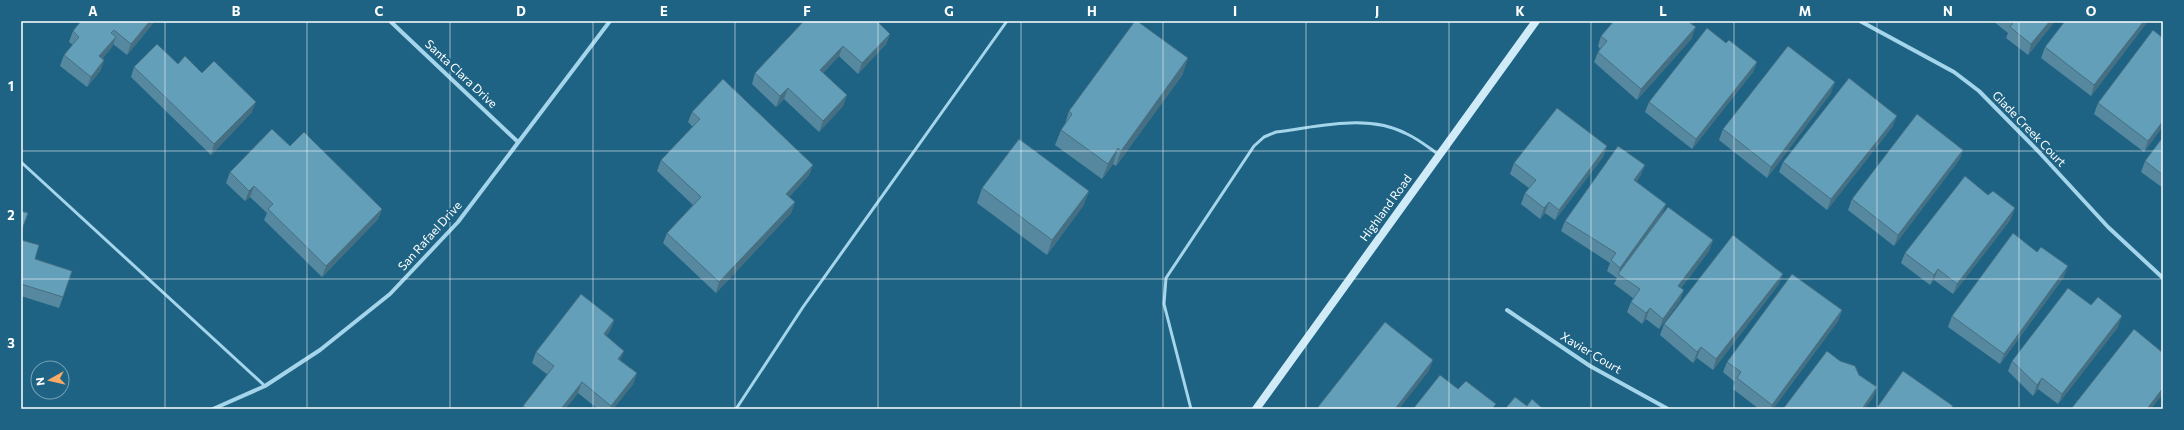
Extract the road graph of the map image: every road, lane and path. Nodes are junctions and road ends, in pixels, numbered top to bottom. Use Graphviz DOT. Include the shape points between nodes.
graph roads {
  1 [pos="390,21"];
  2 [pos="610,21"];
  3 [pos="1007,21"];
  4 [pos="1536,21"];
  5 [pos="1860,21"];
  6 [pos="518,142"];
  7 [pos="1438,154"];
  8 [pos="21,162"];
  9 [pos="2163,278"];
  10 [pos="1507,310"];
  11 [pos="265,386"];
  12 [pos="213,409"];
  13 [pos="736,409"];
  14 [pos="1190,409"];
  15 [pos="1256,409"];
  16 [pos="1668,409"];
  1 -- 6 [label="street, Santa Clara Drive"];
  2 -- 6 [label="street, San Rafael Drive"];
  3 -- 13 [label="lane" via="803,307"];
  4 -- 7 [label="street, Highland Road"];
  5 -- 9 [label="street, Glade Creek Court" via="1954,72 1979,91 2038,150 2108,227"];
  6 -- 11 [label="street, San Rafael Drive" via="458,222 390,294 320,350"];
  7 -- 14 [label="lane" via="1407,133 1368,123 1276,132 1254,146 1166,278 1164,304"];
  7 -- 15 [label="street, Highland Road"];
  8 -- 11 [label="lane"];
  10 -- 16 [label="street, Xavier Court" via="1590,366"];
  11 -- 12 [label="street, San Rafael Drive"];
}
